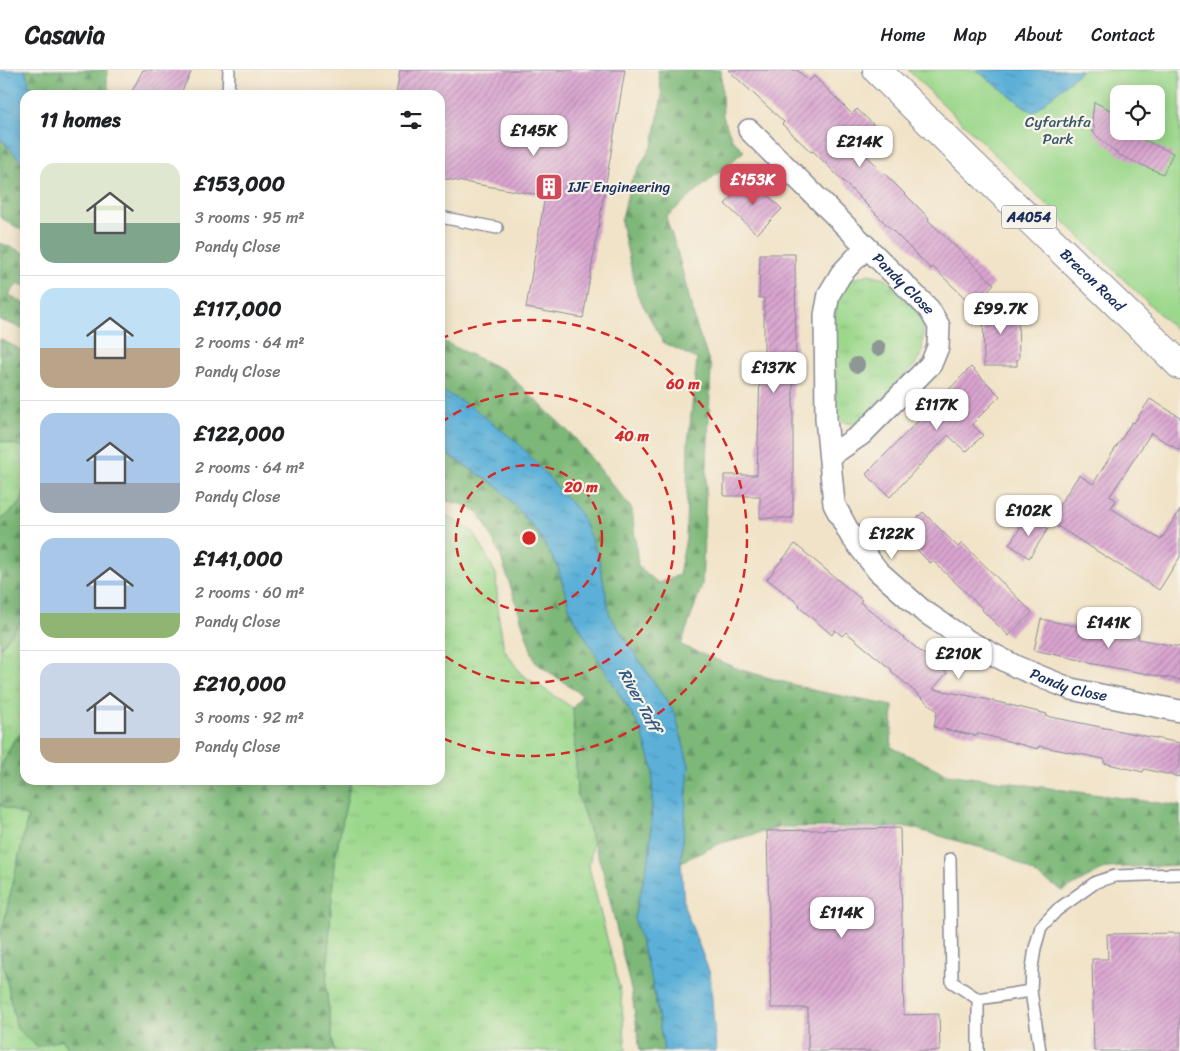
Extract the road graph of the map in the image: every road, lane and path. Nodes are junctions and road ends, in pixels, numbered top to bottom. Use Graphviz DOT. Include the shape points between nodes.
graph roads {
  1 [pos="229,70"];
  2 [pos="877,70"];
  3 [pos="228,90"];
  4 [pos="750,130"];
  5 [pos="445,218"];
  6 [pos="497,228"];
  7 [pos="866,247"];
  8 [pos="1180,365"];
  9 [pos="830,456"];
  10 [pos="1180,710"];
  11 [pos="950,859"];
  12 [pos="1180,874"];
  13 [pos="1031,991"];
  14 [pos="978,999"];
  15 [pos="978,1051"];
  16 [pos="1040,1051"];
  1 -- 3 [label="lane"];
  2 -- 8 [label="main road, Brecon Road / A4054"];
  4 -- 7 [label="street, Pandy Close"];
  5 -- 6 [label="lane"];
  7 -- 9 [label="street, Pandy Close" via="841,274 829,294 825,315 826,418"];
  7 -- 9 [label="street, Pandy Close" via="929,309 939,326 938,347 931,364 869,427"];
  9 -- 10 [label="street, Pandy Close" via="834,504 850,536 878,571 922,610 968,641 1017,667 1071,689"];
  11 -- 14 [label="lane" via="952,982"];
  12 -- 13 [label="lane" via="1115,876 1096,882 1057,910 1041,928 1034,955"];
  13 -- 14 [label="lane"];
  13 -- 16 [label="lane"];
  14 -- 15 [label="lane"];
}
